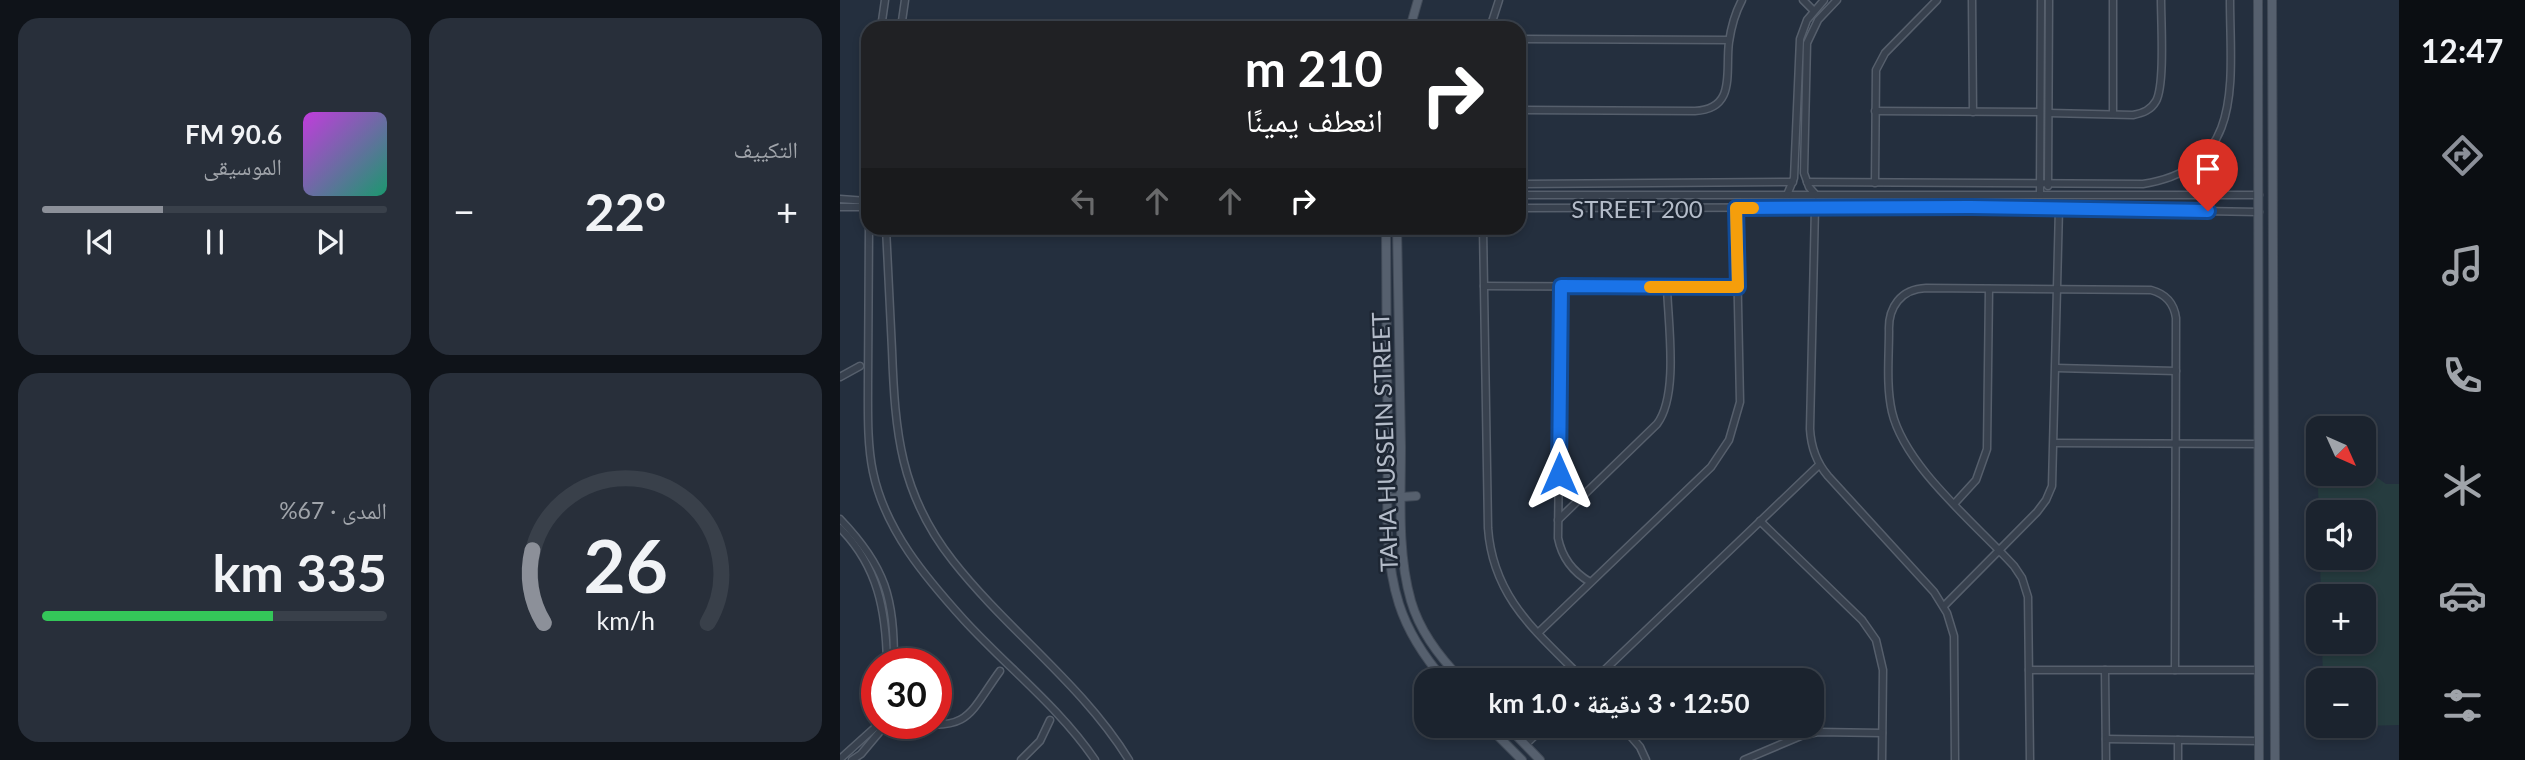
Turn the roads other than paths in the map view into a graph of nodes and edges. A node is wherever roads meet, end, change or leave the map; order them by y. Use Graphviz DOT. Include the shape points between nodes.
graph roads {
  1 [pos="885,0"];
  2 [pos="905,0"];
  3 [pos="1419,0"];
  4 [pos="1499,0"];
  5 [pos="1742,0"];
  6 [pos="1803,0"];
  7 [pos="1824,0"];
  8 [pos="1837,0"];
  9 [pos="1937,0"];
  10 [pos="1972,0"];
  11 [pos="2041,0"];
  12 [pos="2049,0"];
  13 [pos="2113,0"];
  14 [pos="2161,0"];
  15 [pos="2231,0"];
  16 [pos="2258,0"];
  17 [pos="2272,0"];
  18 [pos="1814,11"];
  19 [pos="882,21"];
  20 [pos="902,21"];
  21 [pos="1413,21"];
  22 [pos="1492,21"];
  23 [pos="1526,39"];
  24 [pos="1729,40"];
  25 [pos="1526,110"];
  26 [pos="1875,111"];
  27 [pos="1973,112"];
  28 [pos="2040,113"];
  29 [pos="2049,113"];
  30 [pos="2113,114"];
  31 [pos="1793,182"];
  32 [pos="1807,183"];
  33 [pos="1875,183"];
  34 [pos="1526,184"];
  35 [pos="2040,184"];
  36 [pos="2048,184"];
  37 [pos="1526,195"];
  38 [pos="1787,195"];
  39 [pos="1816,195"];
  40 [pos="2040,195"];
  41 [pos="2049,195"];
  42 [pos="2259,195"];
  43 [pos="840,199"];
  44 [pos="861,203"];
  45 [pos="861,205"];
  46 [pos="840,207"];
  47 [pos="1815,207"];
  48 [pos="1526,208"];
  49 [pos="1736,208"];
  50 [pos="2059,208"];
  51 [pos="2259,212"];
  52 [pos="869,235"];
  53 [pos="886,235"];
  54 [pos="1386,235"];
  55 [pos="1397,235"];
  56 [pos="1483,235"];
  57 [pos="1484,286"];
  58 [pos="1561,286"];
  59 [pos="1667,287"];
  60 [pos="1738,287"];
  61 [pos="1989,289"];
  62 [pos="2057,289"];
  63 [pos="860,366"];
  64 [pos="2056,368"];
  65 [pos="2176,370"];
  66 [pos="840,377"];
  67 [pos="2055,443"];
  68 [pos="2176,443"];
  69 [pos="2258,444"];
  70 [pos="1819,464"];
  71 [pos="1416,496"];
  72 [pos="1401,497"];
  73 [pos="1388,498"];
  74 [pos="1955,503"];
  75 [pos="840,519"];
  76 [pos="1558,520"];
  77 [pos="1760,521"];
  78 [pos="840,528"];
  79 [pos="2000,549"];
  80 [pos="1590,583"];
  81 [pos="1944,606"];
  82 [pos="1538,633"];
  83 [pos="886,648"];
  84 [pos="894,648"];
  85 [pos="1435,668"];
  86 [pos="1451,668"];
  87 [pos="1572,668"];
  88 [pos="1607,668"];
  89 [pos="2029,670"];
  90 [pos="2105,670"];
  91 [pos="2175,670"];
  92 [pos="2258,670"];
  93 [pos="1000,671"];
  94 [pos="1050,720"];
  95 [pos="952,722"];
  96 [pos="1882,733"];
  97 [pos="1500,738"];
  98 [pos="1518,738"];
  99 [pos="1532,738"];
  100 [pos="1632,738"];
  101 [pos="862,739"];
  102 [pos="874,739"];
  103 [pos="2106,739"];
  104 [pos="2178,740"];
  105 [pos="2258,741"];
  106 [pos="1525,745"];
  107 [pos="861,754"];
  108 [pos="840,759"];
  109 [pos="852,760"];
  110 [pos="867,760"];
  111 [pos="1021,760"];
  112 [pos="1095,760"];
  113 [pos="1129,760"];
  114 [pos="1522,760"];
  115 [pos="1540,760"];
  116 [pos="1646,760"];
  117 [pos="1744,760"];
  118 [pos="1882,760"];
  119 [pos="1955,760"];
  120 [pos="2030,760"];
  121 [pos="2106,760"];
  122 [pos="2178,760"];
  123 [pos="2259,760"];
  124 [pos="2275,760"];
  1 -- 19 [label="street"];
  2 -- 20 [label="street"];
  3 -- 21 [label="main road"];
  4 -- 22 [label="street"];
  5 -- 24 [label="street"];
  6 -- 18 [label="street"];
  7 -- 18 [label="street"];
  8 -- 32 [label="street" via="1818,20 1807,43"];
  9 -- 26 [label="street" via="1880,61"];
  10 -- 27 [label="street"];
  11 -- 28 [label="street"];
  12 -- 29 [label="street"];
  13 -- 30 [label="street"];
  14 -- 30 [label="street" via="2158,98 2141,114"];
  15 -- 36 [label="street" via="2230,99 2218,137 2206,153 2178,175 2160,181"];
  16 -- 42 [label="main road"];
  17 -- 124 [label="main road"];
  18 -- 31 [label="street" via="1800,39"];
  23 -- 24 [label="street"];
  24 -- 25 [label="street" via="1727,89 1718,103 1704,111"];
  26 -- 27 [label="street"];
  26 -- 33 [label="street"];
  27 -- 28 [label="street"];
  28 -- 35 [label="street"];
  29 -- 30 [label="street"];
  29 -- 36 [label="street"];
  31 -- 34 [label="street"];
  31 -- 38 [label="street"];
  32 -- 33 [label="street"];
  32 -- 39 [label="street"];
  33 -- 35 [label="street"];
  35 -- 36 [label="street"];
  35 -- 40 [label="street"];
  36 -- 41 [label="street"];
  37 -- 38 [label="street, STREET 200"];
  38 -- 39 [label="street, STREET 200"];
  39 -- 40 [label="street, STREET 200"];
  40 -- 41 [label="street, STREET 200"];
  41 -- 42 [label="street, STREET 200"];
  42 -- 51 [label="main road"];
  43 -- 44 [label="street"];
  45 -- 46 [label="street"];
  47 -- 49 [label="street, STREET 200"];
  47 -- 50 [label="street, STREET 200"];
  47 -- 70 [label="street" via="1810,429"];
  48 -- 49 [label="street, STREET 200"];
  49 -- 60 [label="street"];
  50 -- 51 [label="street, STREET 200"];
  50 -- 62 [label="street"];
  51 -- 69 [label="main road"];
  52 -- 112 [label="street" via="868,415 873,471 884,506 927,577 1063,719"];
  53 -- 113 [label="street" via="897,433 921,510 954,562 1097,714"];
  54 -- 73 [label="main road, TAHA HUSSEIN STREET"];
  55 -- 72 [label="main road, TAHA HUSSEIN STREET"];
  56 -- 57 [label="street"];
  57 -- 58 [label="street"];
  57 -- 82 [label="street" via="1490,547 1507,596"];
  58 -- 59 [label="street"];
  58 -- 76 [label="street"];
  59 -- 60 [label="street"];
  59 -- 76 [label="street" via="1670,392 1664,414"];
  60 -- 80 [label="street" via="1740,402 1729,440 1711,467"];
  61 -- 62 [label="street"];
  61 -- 74 [label="street" via="1987,449 1976,480"];
  61 -- 74 [label="street" via="1916,289 1899,299 1889,318 1889,393 1895,422 1913,457"];
  62 -- 64 [label="street"];
  62 -- 65 [label="street" via="2151,290 2163,295 2176,314"];
  63 -- 66 [label="street"];
  64 -- 65 [label="street"];
  64 -- 67 [label="street"];
  65 -- 68 [label="street"];
  67 -- 68 [label="street"];
  67 -- 79 [label="street" via="2053,481 2046,500"];
  68 -- 69 [label="street"];
  68 -- 91 [label="street"];
  69 -- 92 [label="main road"];
  70 -- 77 [label="street"];
  70 -- 81 [label="street"];
  71 -- 72 [label="main road"];
  72 -- 73 [label="main road"];
  72 -- 86 [label="main road, TAHA HUSSEIN STREET" via="1405,575 1414,610 1424,633"];
  73 -- 85 [label="main road, TAHA HUSSEIN STREET" via="1391,564 1399,603"];
  74 -- 79 [label="street"];
  75 -- 84 [label="street" via="866,548 886,587"];
  76 -- 80 [label="street" via="1564,556"];
  77 -- 88 [label="street"];
  77 -- 96 [label="street" via="1872,633 1883,663"];
  78 -- 83 [label="street" via="861,552 876,582"];
  79 -- 81 [label="street"];
  79 -- 89 [label="street" via="2019,572 2028,597"];
  80 -- 82 [label="street"];
  81 -- 119 [label="street" via="1955,644"];
  82 -- 87 [label="street"];
  89 -- 90 [label="street"];
  89 -- 120 [label="street"];
  90 -- 91 [label="street"];
  90 -- 103 [label="street"];
  91 -- 92 [label="street"];
  92 -- 105 [label="main road"];
  93 -- 95 [label="street" via="964,718"];
  94 -- 111 [label="street" via="1040,741"];
  96 -- 117 [label="street" via="1818,732"];
  96 -- 118 [label="street"];
  97 -- 114 [label="main road"];
  98 -- 106 [label="main road"];
  99 -- 106 [label="street"];
  100 -- 116 [label="street"];
  101 -- 108 [label="street"];
  102 -- 107 [label="street"];
  103 -- 104 [label="street"];
  103 -- 121 [label="street"];
  104 -- 105 [label="street"];
  104 -- 122 [label="street"];
  105 -- 123 [label="main road"];
  106 -- 115 [label="main road"];
  107 -- 109 [label="street"];
  107 -- 110 [label="street"];
}
